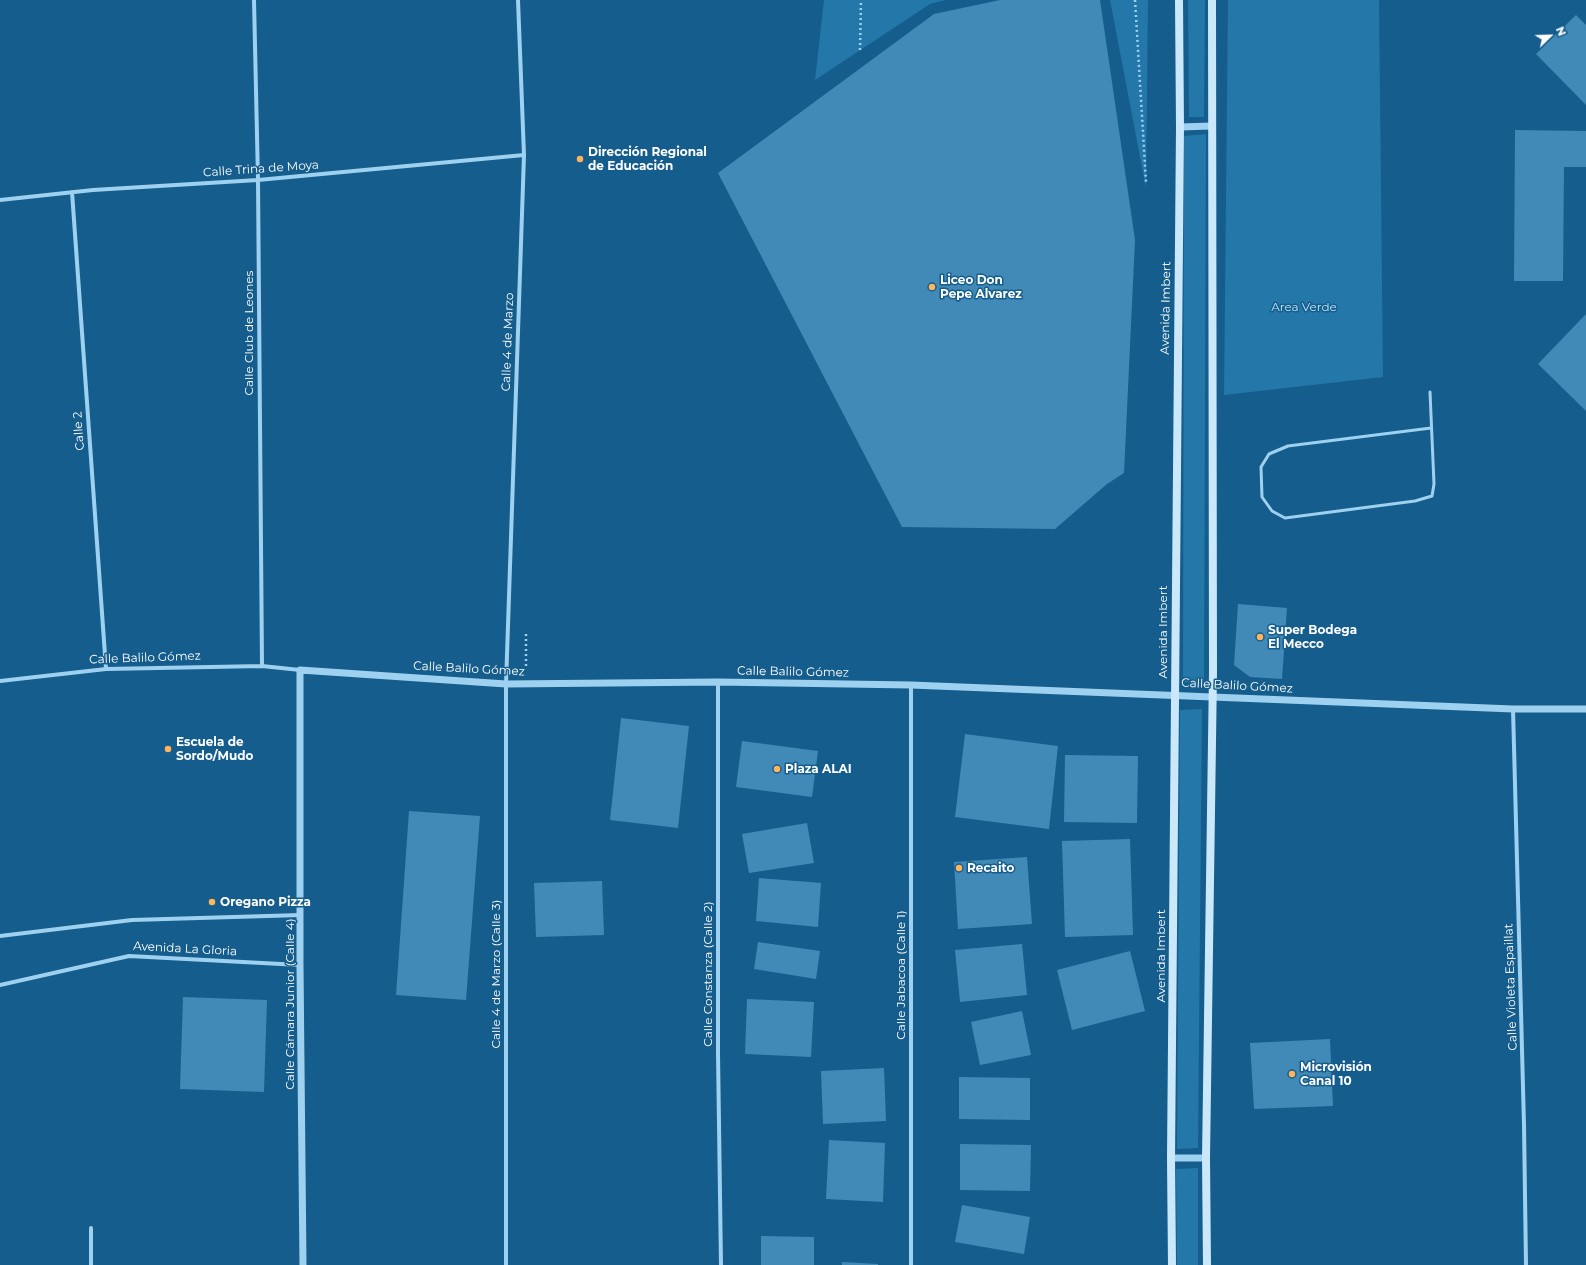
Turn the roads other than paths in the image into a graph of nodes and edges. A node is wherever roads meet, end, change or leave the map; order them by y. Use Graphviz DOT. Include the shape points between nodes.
graph roads {
  1 [pos="254,0"];
  2 [pos="518,0"];
  3 [pos="1179,0"];
  4 [pos="1212,0"];
  5 [pos="1212,126"];
  6 [pos="1180,127"];
  7 [pos="524,155"];
  8 [pos="258,180"];
  9 [pos="72,192"];
  10 [pos="0,200"];
  11 [pos="1430,392"];
  12 [pos="1431,428"];
  13 [pos="262,666"];
  14 [pos="106,669"];
  15 [pos="300,670"];
  16 [pos="0,681"];
  17 [pos="718,682"];
  18 [pos="506,684"];
  19 [pos="911,685"];
  20 [pos="1175,694"];
  21 [pos="1213,697"];
  22 [pos="1513,709"];
  23 [pos="1586,709"];
  24 [pos="301,915"];
  25 [pos="0,936"];
  26 [pos="300,965"];
  27 [pos="0,985"];
  28 [pos="1171,1158"];
  29 [pos="1206,1158"];
  30 [pos="91,1228"];
  31 [pos="91,1265"];
  32 [pos="303,1265"];
  33 [pos="506,1265"];
  34 [pos="721,1265"];
  35 [pos="911,1265"];
  36 [pos="1172,1265"];
  37 [pos="1207,1265"];
  38 [pos="1526,1265"];
  1 -- 8 [label="street, Calle Club de Leones"];
  2 -- 7 [label="street, Calle 4 de Marzo"];
  3 -- 6 [label="main road, Avenida Imbert"];
  4 -- 5 [label="main road"];
  5 -- 6 [label="street"];
  5 -- 21 [label="main road"];
  6 -- 20 [label="main road, Avenida Imbert"];
  7 -- 8 [label="street, Calle Trina de Moya"];
  7 -- 18 [label="street, Calle 4 de Marzo"];
  8 -- 9 [label="street, Calle Trina de Moya"];
  8 -- 13 [label="street, Calle Club de Leones"];
  9 -- 10 [label="street, Calle Trina de Moya"];
  9 -- 14 [label="street, Calle 2"];
  11 -- 12 [label="lane"];
  12 -- 12 [label="lane" via="1434,484 1432,496 1415,501 1286,518 1272,511 1262,497 1261,467 1269,454 1288,446"];
  13 -- 14 [label="street, Calle Balilo Gómez"];
  13 -- 15 [label="street, Calle Balilo Gómez"];
  14 -- 16 [label="street, Calle Balilo Gómez"];
  15 -- 18 [label="street, Calle Balilo Gómez"];
  15 -- 24 [label="street, Calle Cámara Junior (Calle 4)"];
  17 -- 18 [label="street, Calle Balilo Gómez"];
  17 -- 19 [label="street, Calle Balilo Gómez"];
  17 -- 34 [label="street, Calle Constanza (Calle 2)"];
  18 -- 33 [label="street, Calle 4 de Marzo (Calle 3)"];
  19 -- 20 [label="street, Calle Balilo Gómez"];
  19 -- 35 [label="street, Calle Jabacoa (Calle 1)"];
  20 -- 21 [label="street, Calle Balilo Gómez"];
  20 -- 28 [label="main road, Avenida Imbert"];
  21 -- 22 [label="street, Calle Balilo Gómez"];
  21 -- 29 [label="main road"];
  22 -- 23 [label="street, Calle Balilo Gómez"];
  22 -- 38 [label="street, Calle Violeta Espaillat"];
  24 -- 25 [label="street" via="132,920"];
  24 -- 26 [label="street, Calle Cámara Junior (Calle 4)"];
  26 -- 27 [label="street, Avenida La Gloria" via="129,956"];
  26 -- 32 [label="street, Calle Cámara Junior (Calle 4)"];
  28 -- 29 [label="street"];
  28 -- 36 [label="main road, Avenida Imbert"];
  29 -- 37 [label="main road"];
  30 -- 31 [label="street"];
}
